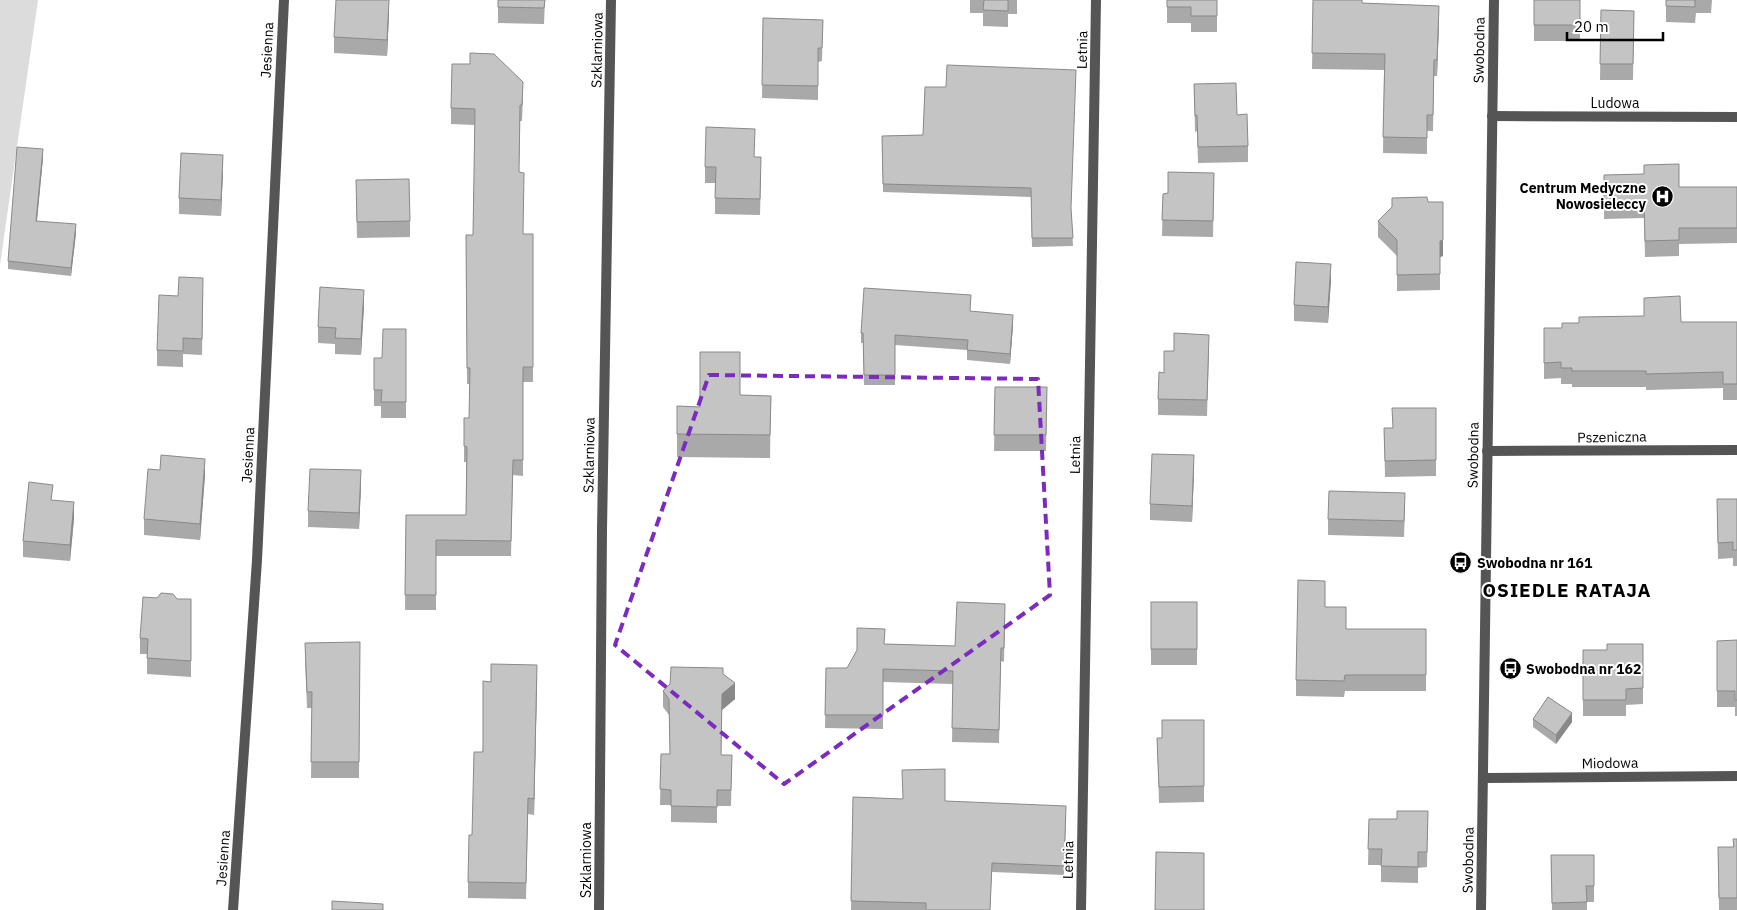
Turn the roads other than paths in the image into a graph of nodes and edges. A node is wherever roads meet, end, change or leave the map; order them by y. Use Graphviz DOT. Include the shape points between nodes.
graph roads {
  1 [pos="284,0"];
  2 [pos="611,0"];
  3 [pos="1096,0"];
  4 [pos="1494,0"];
  5 [pos="1492,116"];
  6 [pos="1737,117"];
  7 [pos="1737,450"];
  8 [pos="1487,451"];
  9 [pos="1737,776"];
  10 [pos="1483,778"];
  11 [pos="233,910"];
  12 [pos="599,910"];
  13 [pos="1081,910"];
  14 [pos="1481,910"];
  1 -- 11 [label="street, Jesienna" via="257,560"];
  2 -- 12 [label="street, Szklarniowa"];
  3 -- 13 [label="street, Letnia"];
  4 -- 5 [label="street, Swobodna"];
  5 -- 6 [label="street, Ludowa"];
  5 -- 8 [label="street, Swobodna"];
  7 -- 8 [label="street, Pszeniczna"];
  8 -- 10 [label="street, Swobodna"];
  9 -- 10 [label="street, Miodowa"];
  10 -- 14 [label="street, Swobodna"];
}
